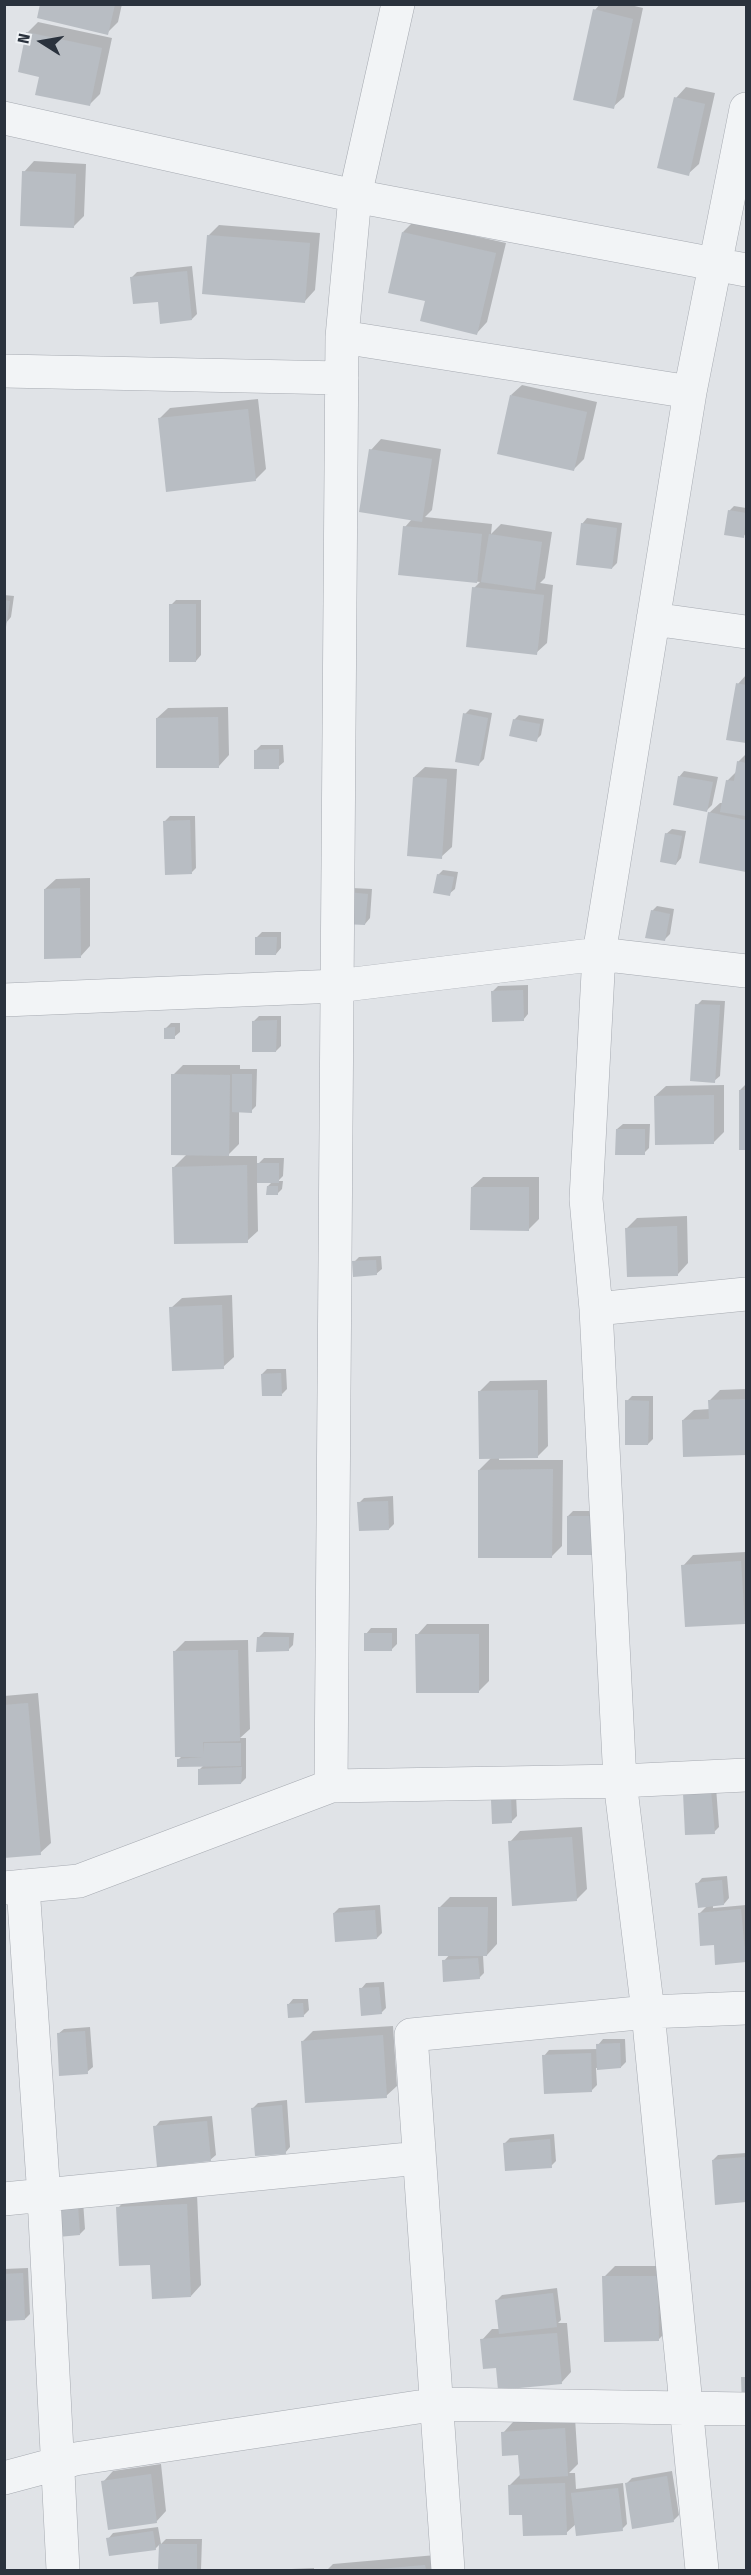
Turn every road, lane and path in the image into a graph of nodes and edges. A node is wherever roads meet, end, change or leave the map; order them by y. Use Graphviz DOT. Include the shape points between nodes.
graph roads {
  1 [pos="398,4"];
  2 [pos="747,109"];
  3 [pos="4,118"];
  4 [pos="355,196"];
  5 [pos="732,267"];
  6 [pos="342,337"];
  7 [pos="4,370"];
  8 [pos="342,378"];
  9 [pos="690,392"];
  10 [pos="653,619"];
  11 [pos="747,632"];
  12 [pos="598,954"];
  13 [pos="747,971"];
  14 [pos="338,986"];
  15 [pos="4,1000"];
  16 [pos="747,1294"];
  17 [pos="596,1309"];
  18 [pos="747,1775"];
  19 [pos="620,1781"];
  20 [pos="331,1786"];
  21 [pos="14,1887"];
  22 [pos="747,2008"];
  23 [pos="648,2012"];
  24 [pos="419,2158"];
  25 [pos="44,2197"];
  26 [pos="4,2199"];
  27 [pos="438,2404"];
  28 [pos="685,2409"];
  29 [pos="747,2409"];
  30 [pos="56,2466"];
  31 [pos="4,2478"];
  32 [pos="63,2571"];
  33 [pos="448,2571"];
  34 [pos="702,2571"];
  1 -- 4 [label="street"];
  2 -- 5 [label="street"];
  3 -- 4 [label="street"];
  4 -- 5 [label="street"];
  4 -- 6 [label="street"];
  5 -- 9 [label="street"];
  6 -- 8 [label="street"];
  6 -- 9 [label="street"];
  7 -- 8 [label="street"];
  8 -- 14 [label="street"];
  9 -- 10 [label="street"];
  10 -- 11 [label="street"];
  10 -- 12 [label="street"];
  12 -- 13 [label="street"];
  12 -- 14 [label="street"];
  12 -- 17 [label="street" via="586,1199"];
  14 -- 15 [label="street"];
  14 -- 20 [label="street"];
  16 -- 17 [label="street"];
  17 -- 19 [label="street"];
  18 -- 19 [label="street"];
  19 -- 20 [label="street"];
  19 -- 23 [label="street"];
  20 -- 21 [label="street" via="80,1881"];
  21 -- 25 [label="street"];
  22 -- 23 [label="street"];
  23 -- 24 [label="street" via="411,2035"];
  23 -- 28 [label="street"];
  24 -- 25 [label="street"];
  24 -- 27 [label="street"];
  25 -- 26 [label="street"];
  25 -- 30 [label="street"];
  27 -- 28 [label="street"];
  27 -- 30 [label="street" via="75,2459"];
  27 -- 33 [label="street"];
  28 -- 29 [label="street"];
  28 -- 34 [label="street"];
  30 -- 31 [label="street"];
  30 -- 32 [label="street"];
}
